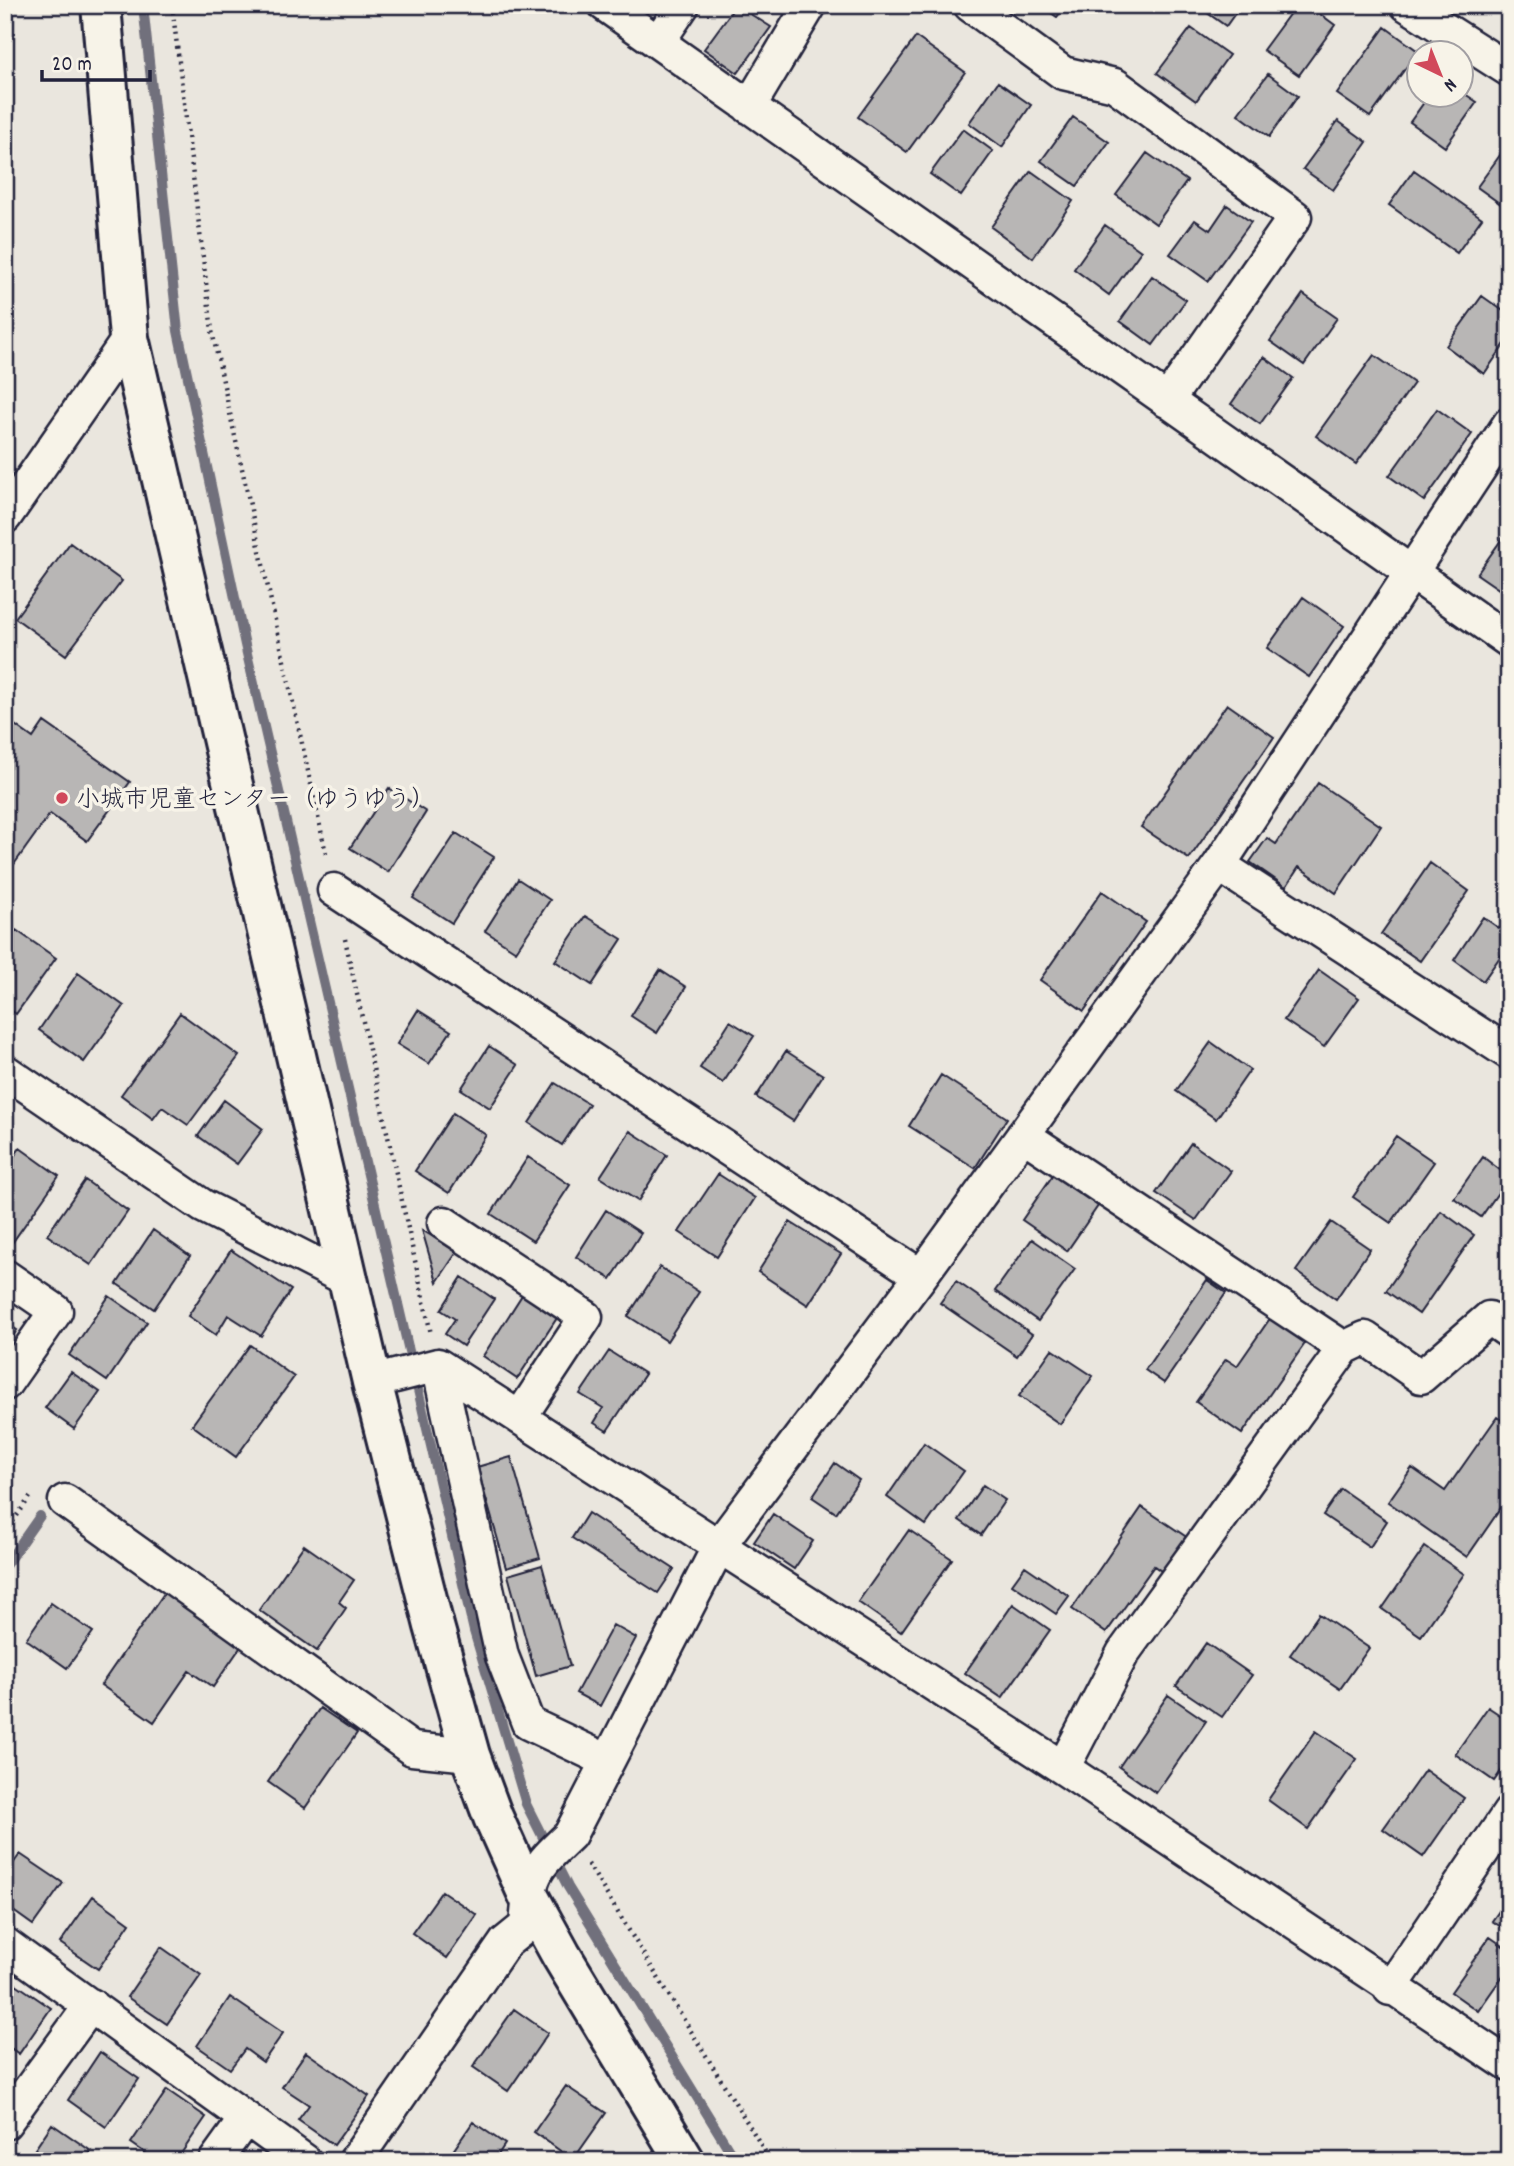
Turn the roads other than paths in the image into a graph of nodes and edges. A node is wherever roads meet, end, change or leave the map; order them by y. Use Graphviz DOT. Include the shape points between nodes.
graph roads {
  1 [pos="101,5"];
  2 [pos="605,5"];
  3 [pos="683,5"];
  4 [pos="810,5"];
  5 [pos="970,5"];
  6 [pos="1407,5"];
  7 [pos="658,42"];
  8 [pos="1509,70"];
  9 [pos="749,107"];
  10 [pos="129,338"];
  11 [pos="1167,401"];
  12 [pos="1509,424"];
  13 [pos="1499,462"];
  14 [pos="5,517"];
  15 [pos="1412,572"];
  16 [pos="1509,640"];
  17 [pos="1219,865"];
  18 [pos="334,890"];
  19 [pos="1509,1053"];
  20 [pos="8,1080"];
  21 [pos="1023,1135"];
  22 [pos="444,1223"];
  23 [pos="5,1276"];
  24 [pos="921,1276"];
  25 [pos="348,1280"];
  26 [pos="1502,1317"];
  27 [pos="1344,1348"];
  28 [pos="438,1365"];
  29 [pos="372,1382"];
  30 [pos="5,1384"];
  31 [pos="520,1417"];
  32 [pos="65,1501"];
  33 [pos="719,1544"];
  34 [pos="470,1755"];
  35 [pos="608,1761"];
  36 [pos="1063,1768"];
  37 [pos="1506,1821"];
  38 [pos="533,1880"];
  39 [pos="5,1944"];
  40 [pos="1390,1989"];
  41 [pos="91,2006"];
  42 [pos="1509,2065"];
  43 [pos="246,2118"];
  44 [pos="5,2123"];
  45 [pos="215,2161"];
  46 [pos="305,2161"];
  47 [pos="355,2161"];
  48 [pos="685,2161"];
  1 -- 10 [label="street"];
  2 -- 7 [label="street"];
  3 -- 7 [label="street"];
  4 -- 9 [label="street"];
  5 -- 11 [label="street" via="1063,73 1115,85 1295,217"];
  6 -- 8 [label="street"];
  7 -- 9 [label="street"];
  9 -- 11 [label="street"];
  10 -- 14 [label="street"];
  10 -- 25 [label="street"];
  11 -- 15 [label="street"];
  12 -- 13 [label="street"];
  13 -- 15 [label="street"];
  15 -- 16 [label="street"];
  15 -- 17 [label="street"];
  17 -- 19 [label="street"];
  17 -- 21 [label="street"];
  18 -- 24 [label="street"];
  20 -- 25 [label="street" via="203,1206"];
  21 -- 24 [label="street"];
  21 -- 27 [label="street"];
  22 -- 31 [label="street" via="586,1317"];
  23 -- 30 [label="street" via="56,1311"];
  24 -- 33 [label="street"];
  25 -- 29 [label="street"];
  26 -- 27 [label="street" via="1421,1377 1365,1338"];
  27 -- 36 [label="street" via="1123,1653"];
  28 -- 29 [label="street"];
  28 -- 31 [label="street"];
  28 -- 35 [label="street" via="502,1657 528,1723"];
  29 -- 34 [label="street"];
  31 -- 33 [label="street"];
  32 -- 34 [label="street" via="412,1749"];
  33 -- 35 [label="street"];
  33 -- 36 [label="street"];
  34 -- 38 [label="street" via="493,1817"];
  35 -- 38 [label="street" via="570,1835"];
  36 -- 40 [label="street"];
  37 -- 40 [label="street"];
  38 -- 47 [label="street" via="526,1926 505,1943"];
  38 -- 48 [label="street" via="561,1955"];
  39 -- 41 [label="street"];
  40 -- 42 [label="street"];
  41 -- 43 [label="street"];
  41 -- 44 [label="street"];
  43 -- 45 [label="street"];
  43 -- 46 [label="street"];
}
